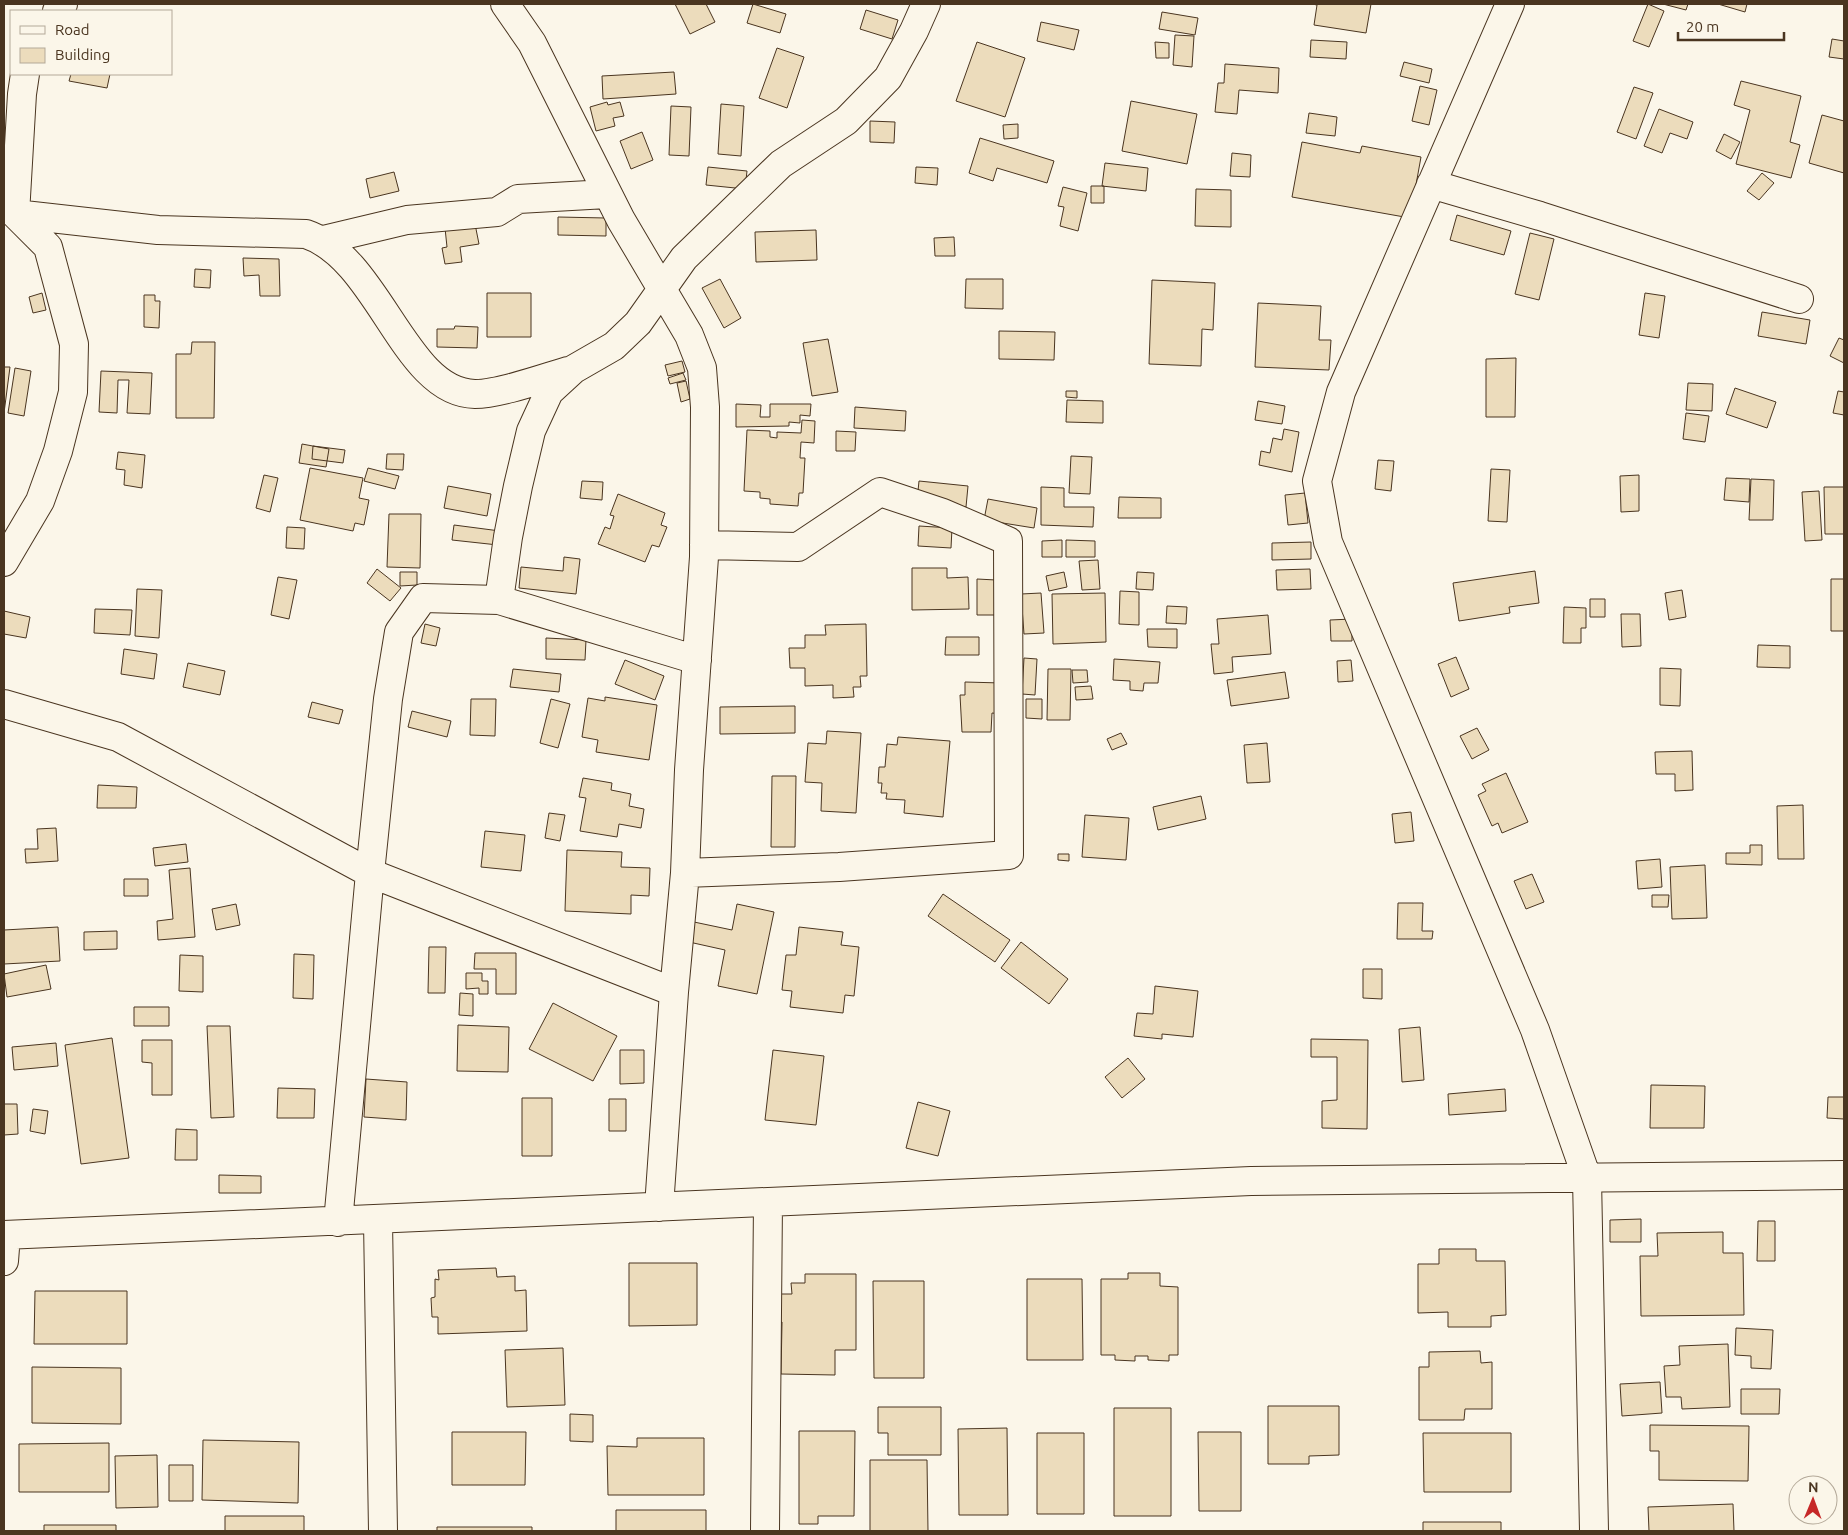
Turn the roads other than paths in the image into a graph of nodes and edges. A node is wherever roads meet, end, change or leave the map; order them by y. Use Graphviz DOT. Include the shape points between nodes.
graph roads {
  1 [pos="505,4"];
  2 [pos="926,4"];
  3 [pos="1510,4"];
  4 [pos="25,75"];
  5 [pos="10,171"];
  6 [pos="1431,184"];
  7 [pos="608,194"];
  8 [pos="15,214"];
  9 [pos="322,240"];
  10 [pos="660,289"];
  11 [pos="1799,299"];
  12 [pos="574,369"];
  13 [pos="704,545"];
  14 [pos="4,562"];
  15 [pos="499,600"];
  16 [pos="697,660"];
  17 [pos="4,704"];
  18 [pos="370,873"];
  19 [pos="685,873"];
  20 [pos="674,992"];
  21 [pos="1844,1175"];
  22 [pos="1587,1178"];
  23 [pos="768,1202"];
  24 [pos="659,1207"];
  25 [pos="378,1221"];
  26 [pos="338,1222"];
  27 [pos="5,1244"];
  28 [pos="383,1531"];
  29 [pos="765,1531"];
  30 [pos="1594,1531"];
  1 -- 7 [label="street" via="532,43"];
  2 -- 10 [label="street" via="888,78 846,121 781,164 684,258"];
  3 -- 6 [label="street"];
  4 -- 5 [label="street"];
  5 -- 8 [label="street"];
  6 -- 11 [label="street"];
  6 -- 22 [label="street" via="1341,392 1317,481 1328,542 1535,1030"];
  7 -- 9 [label="street" via="518,199 498,212 407,220"];
  7 -- 10 [label="street"];
  8 -- 9 [label="street" via="158,230 306,234"];
  8 -- 14 [label="street" via="48,247 74,344 73,392 58,451 40,500"];
  9 -- 12 [label="street" via="367,284 412,353 431,375 452,390 476,394"];
  10 -- 12 [label="street" via="638,323 614,346"];
  10 -- 13 [label="street" via="689,335 702,368"];
  12 -- 15 [label="street" via="549,392 531,431 508,537"];
  13 -- 16 [label="street"];
  13 -- 19 [label="street" via="798,547 880,492 943,513 1008,541 1008,856"];
  15 -- 16 [label="street"];
  15 -- 18 [label="street" via="423,598 399,632 388,699"];
  16 -- 19 [label="street"];
  17 -- 18 [label="street" via="118,737"];
  18 -- 20 [label="street"];
  18 -- 26 [label="street"];
  19 -- 20 [label="street"];
  20 -- 24 [label="street"];
  21 -- 22 [label="street"];
  22 -- 23 [label="street" via="1251,1181"];
  22 -- 30 [label="street"];
  23 -- 24 [label="street"];
  23 -- 29 [label="street"];
  24 -- 25 [label="street"];
  25 -- 26 [label="street"];
  25 -- 28 [label="street"];
  26 -- 27 [label="street"];
}
